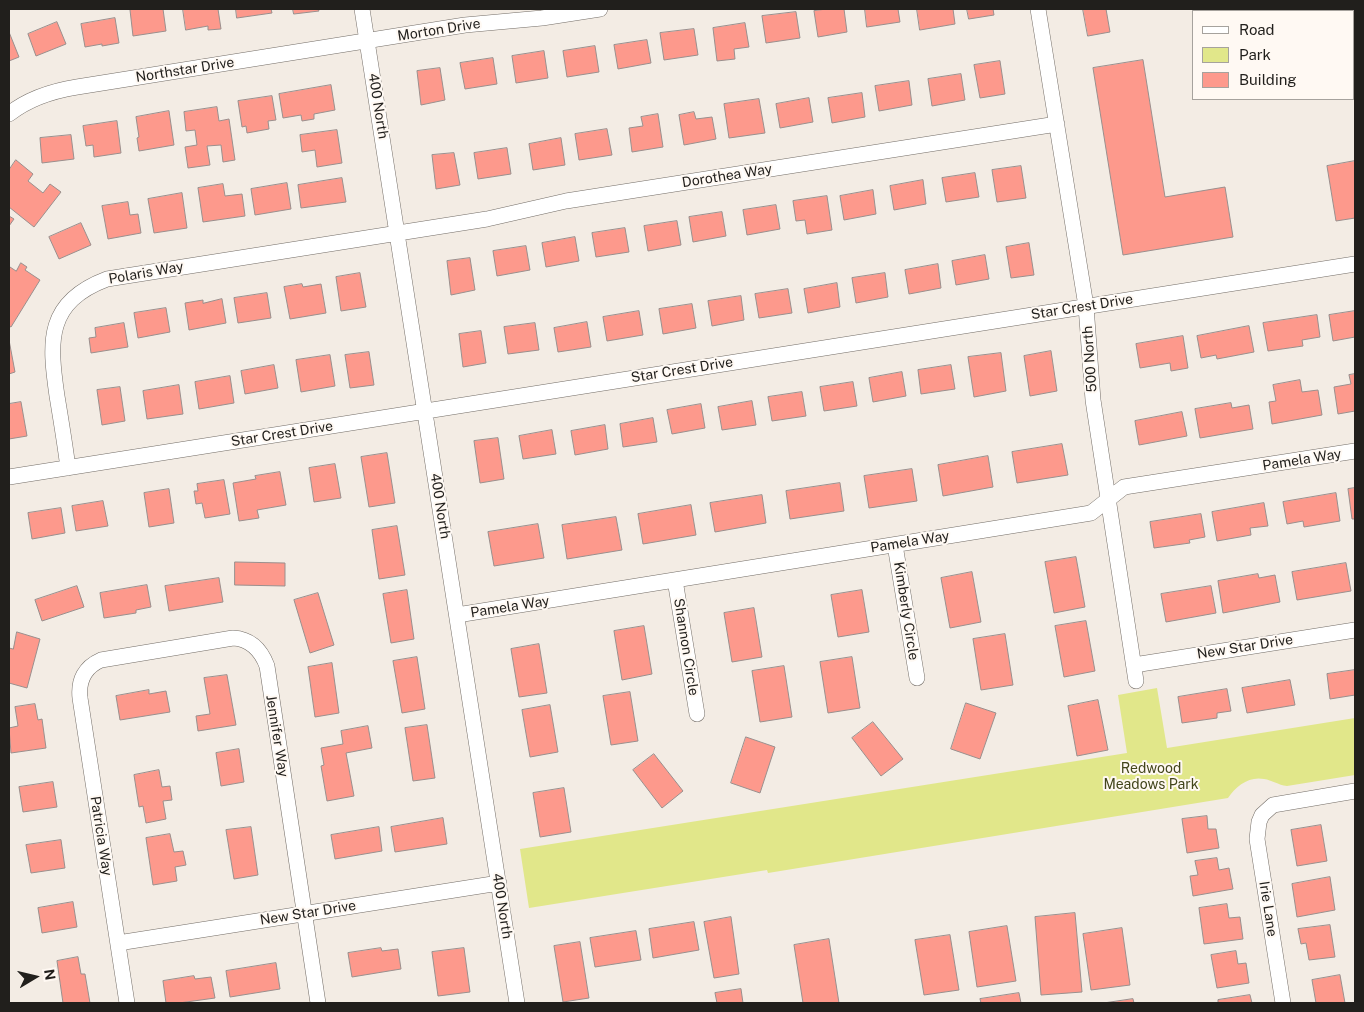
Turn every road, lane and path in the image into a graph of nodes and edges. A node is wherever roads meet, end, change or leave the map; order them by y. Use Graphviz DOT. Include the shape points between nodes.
graph roads {
  1 [pos="362,9"];
  2 [pos="600,9"];
  3 [pos="1038,9"];
  4 [pos="367,41"];
  5 [pos="9,114"];
  6 [pos="1057,124"];
  7 [pos="398,233"];
  8 [pos="1355,264"];
  9 [pos="1086,306"];
  10 [pos="425,411"];
  11 [pos="1355,451"];
  12 [pos="68,468"];
  13 [pos="9,477"];
  14 [pos="1108,498"];
  15 [pos="895,545"];
  16 [pos="675,580"];
  17 [pos="457,615"];
  18 [pos="1355,630"];
  19 [pos="1134,665"];
  20 [pos="86,670"];
  21 [pos="916,678"];
  22 [pos="1136,681"];
  23 [pos="697,714"];
  24 [pos="1355,791"];
  25 [pos="499,883"];
  26 [pos="305,914"];
  27 [pos="118,943"];
  28 [pos="128,1003"];
  29 [pos="318,1003"];
  30 [pos="517,1003"];
  31 [pos="1283,1003"];
  1 -- 4 [label="street, 400 North"];
  2 -- 4 [label="street, Morton Drive" via="465,25"];
  3 -- 6 [label="street, 500 North"];
  4 -- 5 [label="street, Northstar Drive" via="61,90 30,101"];
  4 -- 7 [label="street, 400 North"];
  6 -- 7 [label="street, Dorothea Way" via="566,201 487,219"];
  6 -- 9 [label="street, 500 North"];
  7 -- 10 [label="street, 400 North"];
  7 -- 12 [label="street, Polaris Way" via="120,276 83,290 63,311 53,337 52,351"];
  8 -- 9 [label="street, Star Crest Drive"];
  9 -- 10 [label="street, Star Crest Drive"];
  9 -- 14 [label="street, 500 North" via="1093,400"];
  10 -- 12 [label="street, Star Crest Drive"];
  10 -- 17 [label="street, 400 North"];
  11 -- 14 [label="street, Pamela Way" via="1124,487"];
  12 -- 13 [label="street, Star Crest Drive"];
  14 -- 15 [label="street, Pamela Way" via="1091,514"];
  14 -- 19 [label="street, 500 North"];
  15 -- 16 [label="street, Pamela Way"];
  15 -- 21 [label="street, Kimberly Circle"];
  16 -- 17 [label="street, Pamela Way"];
  16 -- 23 [label="street, Shannon Circle"];
  17 -- 25 [label="street, 400 North"];
  18 -- 19 [label="street, New Star Drive"];
  19 -- 22 [label="street, 500 North"];
  20 -- 26 [label="street, Jennifer Way" via="107,658 228,638 243,639 256,646 267,666"];
  20 -- 27 [label="street, Patricia Way" via="80,683 80,698"];
  24 -- 31 [label="street, Irie Lane" via="1273,805 1262,815 1256,831"];
  25 -- 26 [label="street, New Star Drive"];
  25 -- 30 [label="street, 400 North"];
  26 -- 27 [label="street, New Star Drive"];
  26 -- 29 [label="street, Jennifer Way"];
  27 -- 28 [label="street, Patricia Way"];
}
